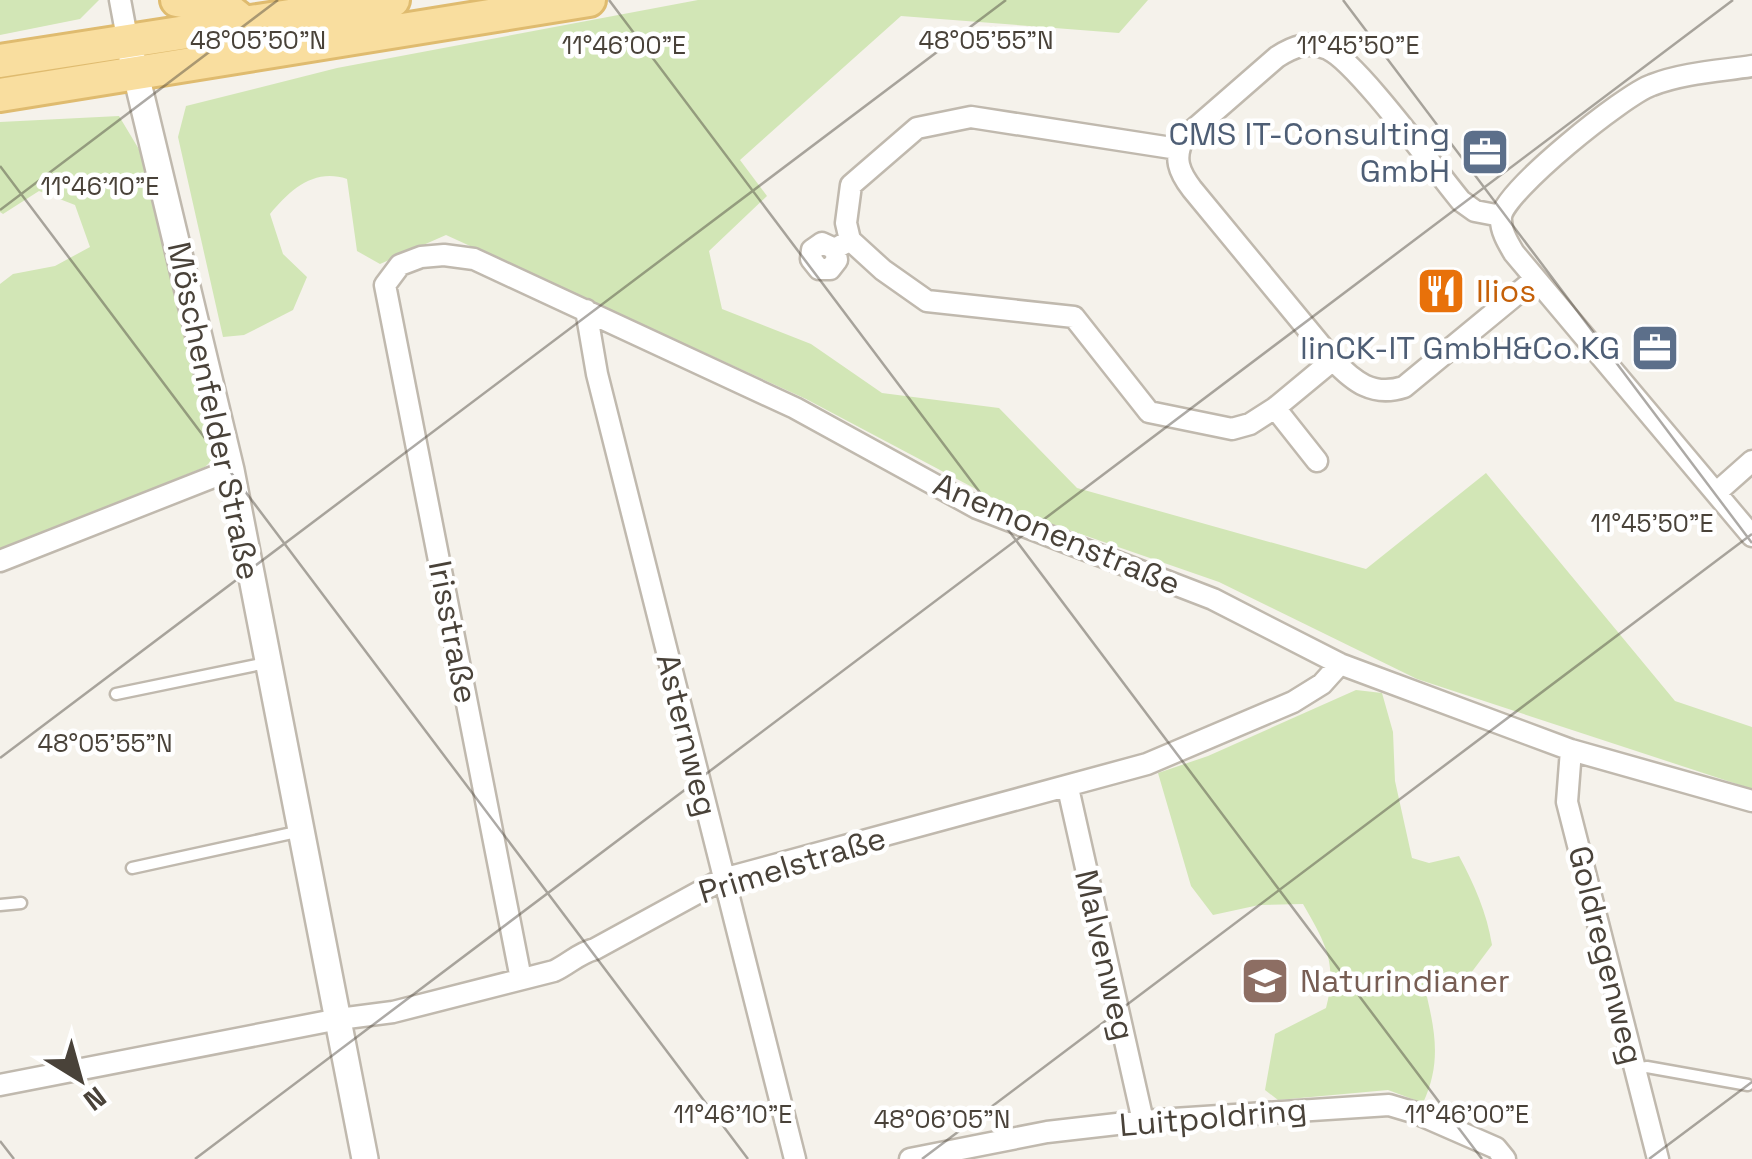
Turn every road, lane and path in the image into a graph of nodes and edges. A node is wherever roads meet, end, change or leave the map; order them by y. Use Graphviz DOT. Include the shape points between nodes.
graph roads {
  1 [pos="120,0"];
  2 [pos="177,0"];
  3 [pos="393,0"];
  4 [pos="590,0"];
  5 [pos="247,25"];
  6 [pos="128,43"];
  7 [pos="0,62"];
  8 [pos="1752,66"];
  9 [pos="136,75"];
  10 [pos="0,95"];
  11 [pos="1178,150"];
  12 [pos="1501,216"];
  13 [pos="1535,279"];
  14 [pos="385,285"];
  15 [pos="586,310"];
  16 [pos="1334,360"];
  17 [pos="1275,408"];
  18 [pos="1317,460"];
  19 [pos="1752,461"];
  20 [pos="231,470"];
  21 [pos="1717,492"];
  22 [pos="1752,536"];
  23 [pos="0,561"];
  24 [pos="268,663"];
  25 [pos="1340,664"];
  26 [pos="116,694"];
  27 [pos="1571,750"];
  28 [pos="1068,788"];
  29 [pos="1752,801"];
  30 [pos="302,830"];
  31 [pos="132,868"];
  32 [pos="723,879"];
  33 [pos="21,903"];
  34 [pos="0,905"];
  35 [pos="521,979"];
  36 [pos="339,1019"];
  37 [pos="1635,1069"];
  38 [pos="1748,1084"];
  39 [pos="0,1085"];
  40 [pos="1143,1121"];
  41 [pos="365,1159"];
  42 [pos="796,1159"];
  43 [pos="910,1159"];
  44 [pos="1505,1159"];
  45 [pos="1658,1159"];
  1 -- 6 [label="street"];
  2 -- 5 [label="main road" via="227,9"];
  3 -- 5 [label="main road"];
  4 -- 9 [label="main road"];
  5 -- 6 [label="main road"];
  6 -- 7 [label="main road"];
  6 -- 9 [label="street, Möschenfelder Straße"];
  8 -- 12 [label="street" via="1670,79 1636,92 1530,178"];
  9 -- 10 [label="main road"];
  9 -- 20 [label="street, Möschenfelder Straße"];
  11 -- 12 [label="street" via="1277,57 1310,44 1331,50 1355,73 1462,201"];
  11 -- 16 [label="street" via="1181,174"];
  11 -- 17 [label="street" via="971,117 917,128 852,185 843,244 928,301 1074,317 1150,412 1232,428"];
  12 -- 13 [label="street" via="1514,254"];
  13 -- 16 [label="street" via="1404,387 1366,387"];
  13 -- 21 [label="street"];
  14 -- 15 [label="street, Anemonenstraße" via="400,265 444,255 474,259"];
  14 -- 35 [label="street, Irisstraße"];
  15 -- 25 [label="street, Anemonenstraße" via="796,408 977,508 1212,599"];
  15 -- 32 [label="street, Asternweg"];
  16 -- 17 [label="street"];
  17 -- 18 [label="street"];
  19 -- 21 [label="street"];
  20 -- 23 [label="street"];
  20 -- 24 [label="street, Möschenfelder Straße"];
  21 -- 22 [label="street"];
  24 -- 26 [label="lane"];
  24 -- 30 [label="street, Möschenfelder Straße"];
  25 -- 27 [label="street, Anemonenstraße"];
  25 -- 28 [label="street, Primelstraße" via="1293,702 1147,764"];
  27 -- 29 [label="street, Anemonenstraße"];
  27 -- 37 [label="street, Goldregenweg" via="1567,802"];
  28 -- 32 [label="street, Primelstraße"];
  28 -- 40 [label="street, Malvenweg"];
  30 -- 31 [label="lane"];
  30 -- 36 [label="street, Möschenfelder Straße"];
  32 -- 35 [label="street, Primelstraße" via="570,963"];
  32 -- 42 [label="street, Asternweg"];
  33 -- 34 [label="lane"];
  35 -- 36 [label="street, Primelstraße"];
  36 -- 39 [label="street, Primelstraße"];
  36 -- 41 [label="street, Möschenfelder Straße"];
  37 -- 38 [label="lane"];
  37 -- 45 [label="street, Goldregenweg"];
  40 -- 43 [label="street, Luitpoldring"];
  40 -- 44 [label="street, Luitpoldring" via="1389,1105 1496,1148"];
}
